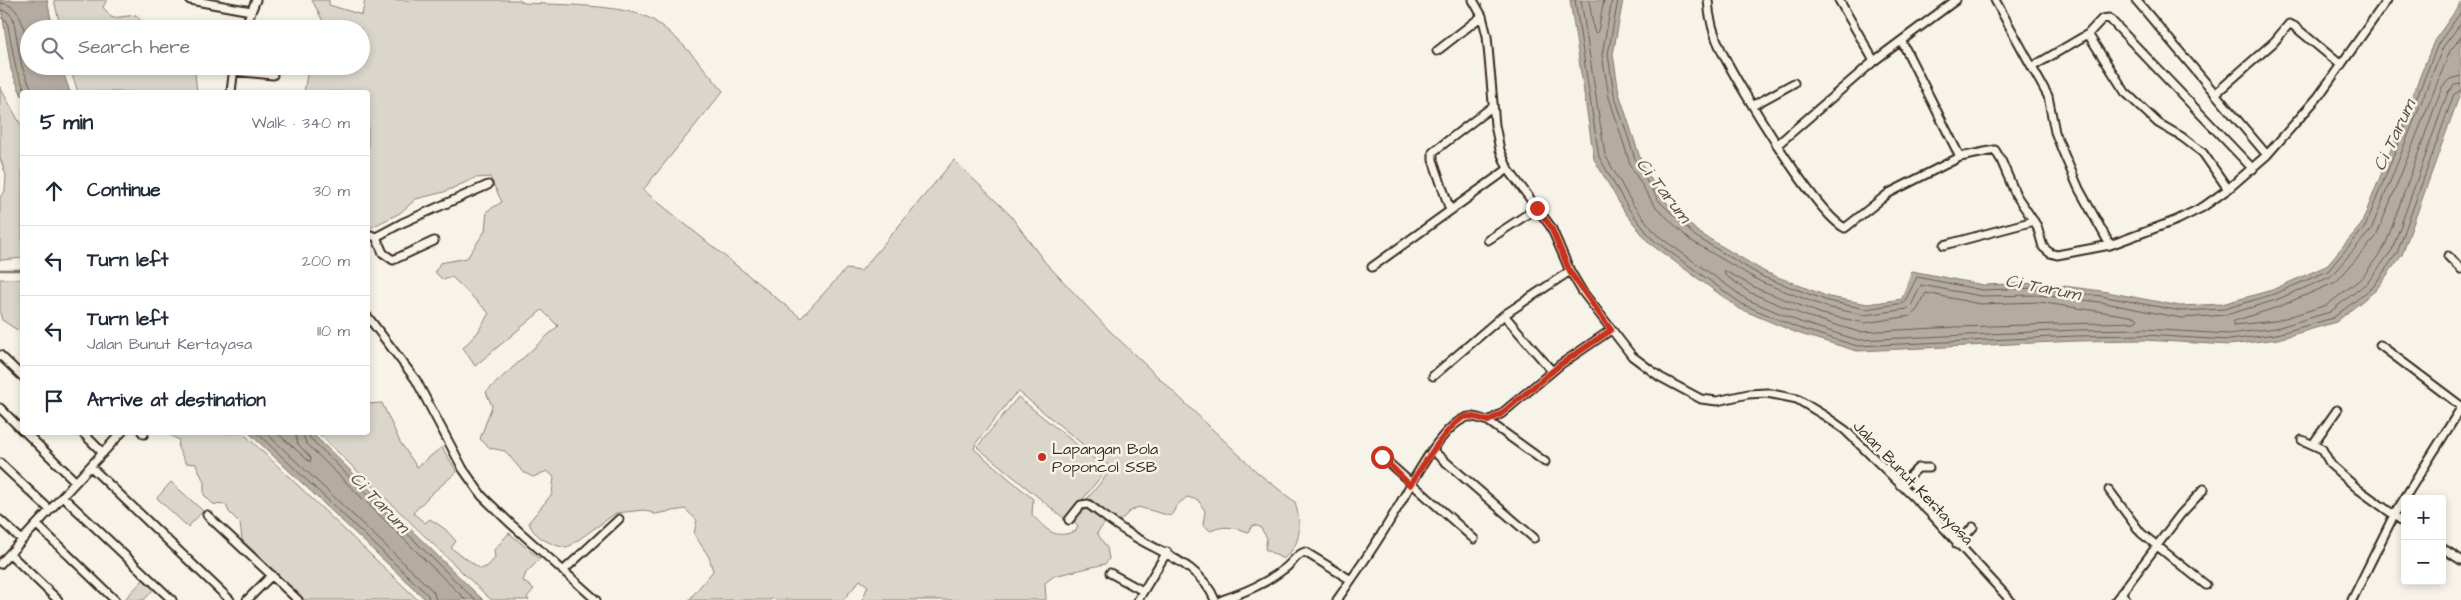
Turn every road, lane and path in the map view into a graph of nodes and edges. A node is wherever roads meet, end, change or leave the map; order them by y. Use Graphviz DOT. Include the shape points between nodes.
graph roads {
  1 [pos="190,0"];
  2 [pos="256,0"];
  3 [pos="1473,0"];
  4 [pos="1708,0"];
  5 [pos="1839,0"];
  6 [pos="1956,0"];
  7 [pos="1996,0"];
  8 [pos="2136,0"];
  9 [pos="2386,1"];
  10 [pos="252,11"];
  11 [pos="1482,16"];
  12 [pos="248,20"];
  13 [pos="2088,34"];
  14 [pos="1902,42"];
  15 [pos="1437,51"];
  16 [pos="1874,61"];
  17 [pos="2341,65"];
  18 [pos="2032,67"];
  19 [pos="232,75"];
  20 [pos="1794,83"];
  21 [pos="231,90"];
  22 [pos="2215,94"];
  23 [pos="1754,105"];
  24 [pos="1493,106"];
  25 [pos="1777,145"];
  26 [pos="2267,155"];
  27 [pos="1960,157"];
  28 [pos="1508,169"];
  29 [pos="2253,170"];
  30 [pos="488,185"];
  31 [pos="2228,189"];
  32 [pos="1537,208"];
  33 [pos="1450,210"];
  34 [pos="2034,221"];
  35 [pos="370,235"];
  36 [pos="376,237"];
  37 [pos="1488,240"];
  38 [pos="434,241"];
  39 [pos="1944,245"];
  40 [pos="2110,245"];
  41 [pos="2448,256"];
  42 [pos="1372,266"];
  43 [pos="2461,269"];
  44 [pos="1570,272"];
  45 [pos="1504,315"];
  46 [pos="370,320"];
  47 [pos="1611,330"];
  48 [pos="2380,345"];
  49 [pos="0,355"];
  50 [pos="1552,371"];
  51 [pos="20,374"];
  52 [pos="1433,376"];
  53 [pos="2461,407"];
  54 [pos="0,408"];
  55 [pos="2337,410"];
  56 [pos="1488,421"];
  57 [pos="20,427"];
  58 [pos="28,435"];
  59 [pos="85,435"];
  60 [pos="119,435"];
  61 [pos="2302,440"];
  62 [pos="2313,444"];
  63 [pos="1433,451"];
  64 [pos="103,453"];
  65 [pos="1382,457"];
  66 [pos="1545,462"];
  67 [pos="0,463"];
  68 [pos="90,467"];
  69 [pos="1929,468"];
  70 [pos="76,482"];
  71 [pos="1410,485"];
  72 [pos="1900,485"];
  73 [pos="2204,489"];
  74 [pos="2109,490"];
  75 [pos="63,497"];
  76 [pos="50,510"];
  77 [pos="207,515"];
  78 [pos="2394,515"];
  79 [pos="619,518"];
  80 [pos="0,520"];
  81 [pos="1069,520"];
  82 [pos="2401,520"];
  83 [pos="37,525"];
  84 [pos="1973,527"];
  85 [pos="1534,538"];
  86 [pos="1474,539"];
  87 [pos="22,540"];
  88 [pos="1957,545"];
  89 [pos="2157,545"];
  90 [pos="2446,551"];
  91 [pos="1167,552"];
  92 [pos="10,554"];
  93 [pos="2461,560"];
  94 [pos="0,564"];
  95 [pos="563,571"];
  96 [pos="1110,573"];
  97 [pos="272,575"];
  98 [pos="1351,580"];
  99 [pos="2206,585"];
  100 [pos="1143,591"];
  101 [pos="2121,594"];
  102 [pos="58,600"];
  103 [pos="115,600"];
  104 [pos="172,600"];
  105 [pos="230,600"];
  106 [pos="247,600"];
  107 [pos="298,600"];
  108 [pos="596,600"];
  109 [pos="1138,600"];
  110 [pos="1215,600"];
  111 [pos="1222,600"];
  112 [pos="1337,600"];
  113 [pos="2010,600"];
  114 [pos="2116,600"];
  115 [pos="2127,600"];
  116 [pos="2352,600"];
  1 -- 10 [label="street"];
  2 -- 10 [label="street"];
  3 -- 11 [label="street, Jalan Bunut Kertayasa"];
  4 -- 23 [label="street" via="1722,52"];
  5 -- 16 [label="street"];
  6 -- 14 [label="street"];
  7 -- 18 [label="street"];
  8 -- 22 [label="street"];
  9 -- 17 [label="street"];
  10 -- 12 [label="street"];
  11 -- 15 [label="street"];
  11 -- 24 [label="street, Jalan Bunut Kertayasa" via="1492,68"];
  13 -- 18 [label="street"];
  13 -- 29 [label="street" via="2102,19 2109,18"];
  13 -- 31 [label="street" via="2125,92 2152,118 2203,153"];
  14 -- 16 [label="street"];
  14 -- 27 [label="street"];
  16 -- 25 [label="street"];
  17 -- 22 [label="street" via="2289,24 2274,42"];
  17 -- 26 [label="street" via="2318,97"];
  18 -- 40 [label="street" via="2048,96 2055,132 2079,189"];
  19 -- 21 [label="street"];
  20 -- 23 [label="street"];
  22 -- 26 [label="street"];
  23 -- 25 [label="street"];
  24 -- 28 [label="street, Jalan Bunut Kertayasa" via="1500,150"];
  24 -- 33 [label="street" via="1433,152"];
  25 -- 27 [label="street" via="1822,206 1845,228 1888,193"];
  26 -- 29 [label="street"];
  27 -- 34 [label="street" via="1995,150 2016,195"];
  28 -- 32 [label="street, Jalan Bunut Kertayasa"];
  28 -- 33 [label="street"];
  29 -- 31 [label="street"];
  30 -- 36 [label="street"];
  31 -- 40 [label="street" via="2177,220"];
  32 -- 37 [label="street"];
  32 -- 44 [label="street, Jalan Bunut Kertayasa" via="1551,227"];
  33 -- 42 [label="street"];
  34 -- 39 [label="street"];
  34 -- 40 [label="street" via="2043,247 2050,254"];
  35 -- 36 [label="street"];
  36 -- 38 [label="street" via="383,253 393,260"];
  41 -- 43 [label="street"];
  44 -- 45 [label="street"];
  44 -- 47 [label="street, Jalan Bunut Kertayasa"];
  45 -- 50 [label="street"];
  45 -- 52 [label="street"];
  46 -- 95 [label="street" via="416,380 470,481"];
  47 -- 50 [label="street"];
  47 -- 72 [label="street, Jalan Bunut Kertayasa" via="1640,364 1701,399 1717,401 1767,393 1797,399 1845,430"];
  48 -- 53 [label="street"];
  49 -- 51 [label="street"];
  50 -- 56 [label="street"];
  53 -- 78 [label="street"];
  54 -- 57 [label="street"];
  55 -- 62 [label="street"];
  56 -- 63 [label="street" via="1472,416 1464,418"];
  56 -- 66 [label="street"];
  58 -- 70 [label="street"];
  59 -- 64 [label="street"];
  60 -- 64 [label="street"];
  61 -- 62 [label="street"];
  62 -- 78 [label="street" via="2322,449 2331,465 2358,490"];
  63 -- 71 [label="street"];
  63 -- 85 [label="street"];
  64 -- 68 [label="street"];
  65 -- 71 [label="street"];
  67 -- 76 [label="street"];
  68 -- 70 [label="street"];
  68 -- 105 [label="street"];
  69 -- 72 [label="street" via="1914,470"];
  70 -- 75 [label="street"];
  71 -- 86 [label="street"];
  71 -- 98 [label="street"];
  72 -- 88 [label="street, Jalan Bunut Kertayasa" via="1931,514"];
  73 -- 89 [label="street"];
  74 -- 89 [label="street" via="2132,524"];
  75 -- 76 [label="street"];
  75 -- 104 [label="street"];
  76 -- 83 [label="street"];
  77 -- 97 [label="street"];
  78 -- 82 [label="street"];
  78 -- 116 [label="street"];
  79 -- 95 [label="street"];
  80 -- 87 [label="street"];
  81 -- 91 [label="street" via="1081,505 1088,504 1131,535"];
  83 -- 87 [label="street"];
  83 -- 103 [label="street"];
  84 -- 88 [label="street"];
  87 -- 92 [label="street"];
  88 -- 113 [label="street, Jalan Bunut Kertayasa"];
  89 -- 99 [label="street"];
  89 -- 101 [label="street"];
  90 -- 93 [label="street"];
  91 -- 100 [label="street"];
  91 -- 110 [label="street" via="1199,577"];
  92 -- 94 [label="street"];
  92 -- 102 [label="street"];
  95 -- 108 [label="street"];
  96 -- 100 [label="street"];
  97 -- 106 [label="street"];
  97 -- 107 [label="street"];
  98 -- 111 [label="street" via="1305,552 1265,583"];
  98 -- 112 [label="street"];
  100 -- 109 [label="street"];
  101 -- 114 [label="street"];
  101 -- 115 [label="street"];
}
